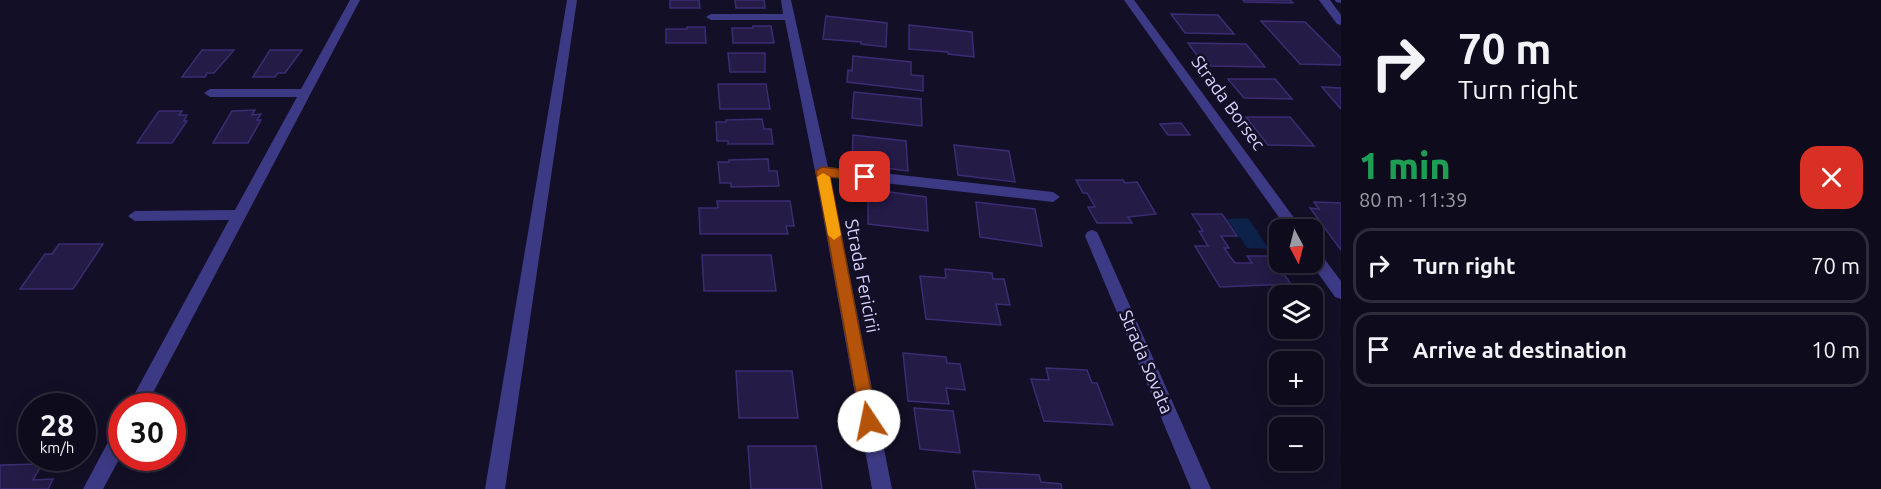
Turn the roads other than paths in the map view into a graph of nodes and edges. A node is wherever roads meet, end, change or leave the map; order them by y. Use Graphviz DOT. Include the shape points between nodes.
graph roads {
  1 [pos="355,0"];
  2 [pos="572,0"];
  3 [pos="786,0"];
  4 [pos="1129,0"];
  5 [pos="1324,0"];
  6 [pos="711,17"];
  7 [pos="789,17"];
  8 [pos="1341,22"];
  9 [pos="210,93"];
  10 [pos="305,93"];
  11 [pos="822,171"];
  12 [pos="1053,197"];
  13 [pos="135,216"];
  14 [pos="239,216"];
  15 [pos="1288,219"];
  16 [pos="1092,236"];
  17 [pos="1323,268"];
  18 [pos="1341,293"];
  19 [pos="144,393"];
  20 [pos="108,461"];
  21 [pos="93,489"];
  22 [pos="495,489"];
  23 [pos="882,489"];
  24 [pos="1201,489"];
  1 -- 10 [label="street"];
  2 -- 22 [label="street"];
  3 -- 7 [label="street, Strada Fericirii"];
  4 -- 15 [label="street, Strada Borsec"];
  5 -- 8 [label="street"];
  6 -- 7 [label="street"];
  7 -- 11 [label="street, Strada Fericirii"];
  9 -- 10 [label="street"];
  10 -- 14 [label="street"];
  11 -- 12 [label="street"];
  11 -- 23 [label="street, Strada Fericirii"];
  13 -- 14 [label="street"];
  14 -- 19 [label="street"];
  16 -- 24 [label="street, Strada Sovata"];
  17 -- 18 [label="street"];
  20 -- 21 [label="street"];
}
